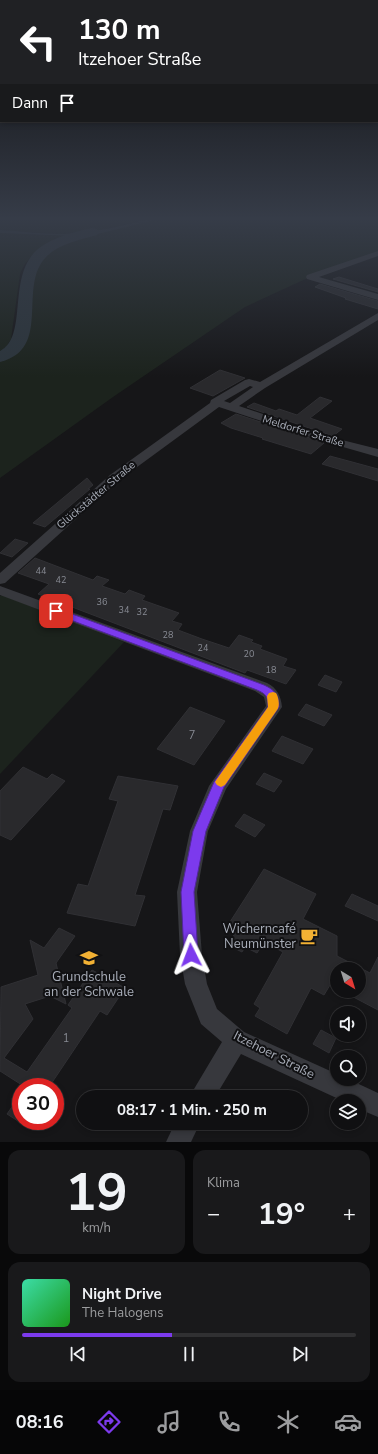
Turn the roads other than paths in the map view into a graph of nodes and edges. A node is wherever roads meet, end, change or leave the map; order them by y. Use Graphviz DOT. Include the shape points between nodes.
graph roads {
  1 [pos="329,270"];
  2 [pos="378,297"];
  3 [pos="378,316"];
  4 [pos="261,386"];
  5 [pos="217,403"];
  6 [pos="230,408"];
  7 [pos="378,453"];
  8 [pos="0,580"];
  9 [pos="0,590"];
  10 [pos="236,1040"];
  11 [pos="206,1090"];
  12 [pos="378,1105"];
  13 [pos="184,1130"];
  14 [pos="178,1142"];
  1 -- 2 [label="street" via="310,277"];
  3 -- 4 [label="street"];
  4 -- 5 [label="street, Glückstädter Straße" via="249,382 215,402"];
  4 -- 6 [label="street"];
  5 -- 6 [label="street"];
  5 -- 8 [label="street, Glückstädter Straße" via="114,478"];
  6 -- 7 [label="street, Meldorfer Straße"];
  9 -- 10 [label="street, Itzehoer Straße" via="261,687 269,691 273,697 274,707 218,786 200,831 187,892 191,955 196,984 209,1016"];
  10 -- 11 [label="street"];
  10 -- 12 [label="street, Itzehoer Straße"];
  13 -- 14 [label="street"];
}
